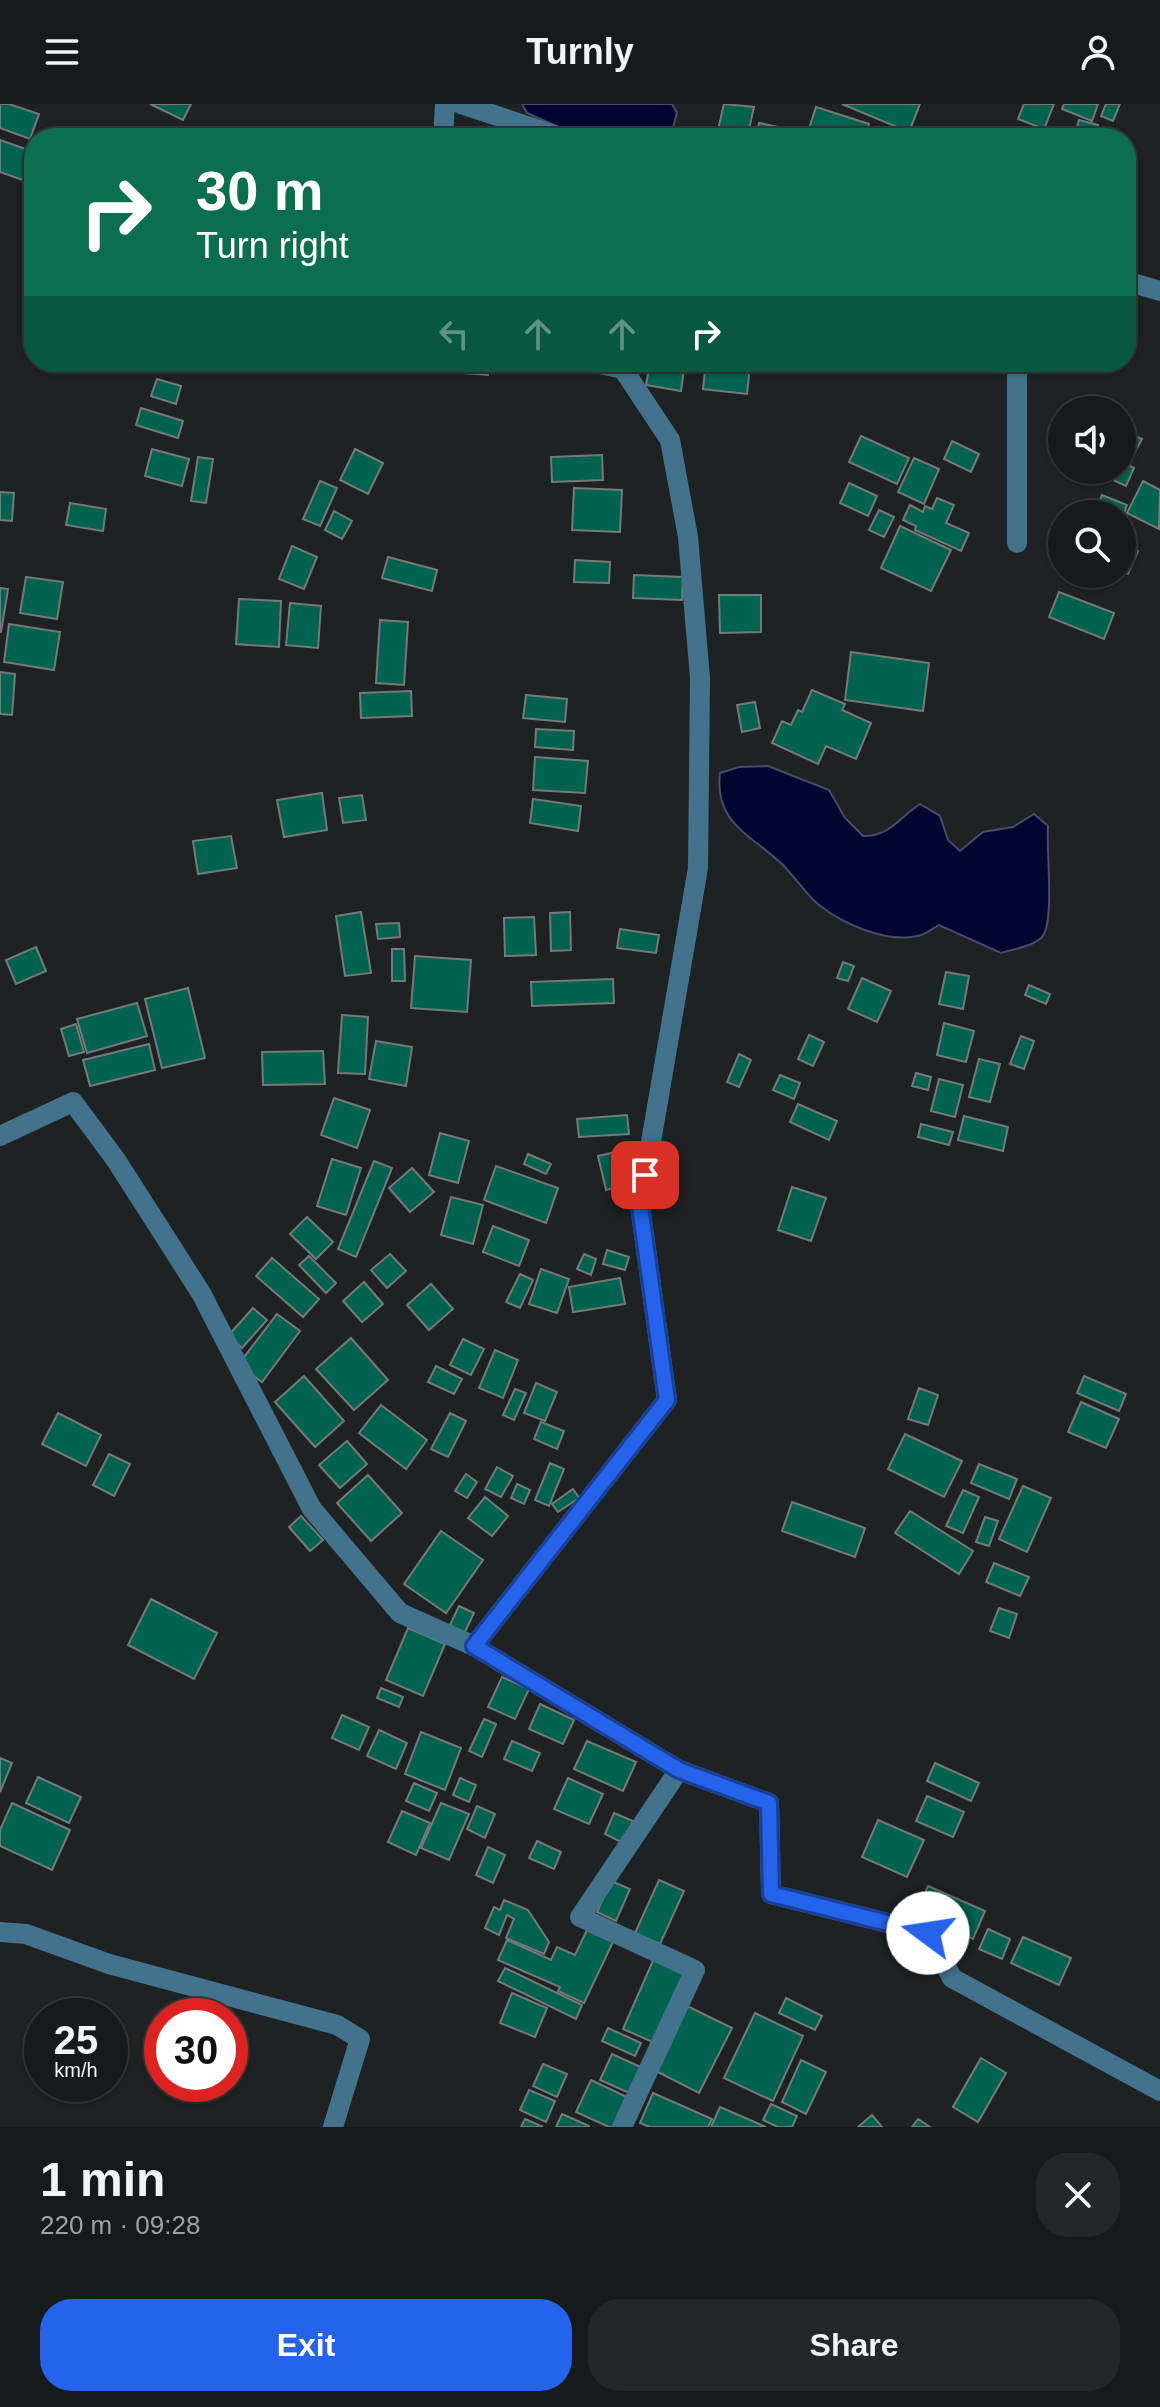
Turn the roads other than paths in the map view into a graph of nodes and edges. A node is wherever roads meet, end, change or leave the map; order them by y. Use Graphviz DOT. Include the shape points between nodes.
graph roads {
  1 [pos="445,104"];
  2 [pos="461,104"];
  3 [pos="444,128"];
  4 [pos="533,128"];
  5 [pos="1136,284"];
  6 [pos="1160,291"];
  7 [pos="627,372"];
  8 [pos="1017,372"];
  9 [pos="1017,543"];
  10 [pos="0,1136"];
  11 [pos="474,1646"];
  12 [pos="679,1770"];
  13 [pos="0,1932"];
  14 [pos="1160,2091"];
  15 [pos="333,2127"];
  16 [pos="622,2127"];
  1 -- 3 [label="street"];
  2 -- 4 [label="street"];
  5 -- 6 [label="street"];
  7 -- 11 [label="street" via="670,440 688,537 700,678 698,868 640,1206 667,1400"];
  8 -- 9 [label="street"];
  10 -- 11 [label="street" via="73,1102 201,1293 312,1509 400,1613"];
  11 -- 12 [label="street"];
  12 -- 14 [label="street" via="769,1803 771,1894 928,1933 952,1978"];
  12 -- 16 [label="street" via="580,1917 695,1970"];
  13 -- 15 [label="street" via="26,1934 109,1964 337,2025 360,2039"];
}
